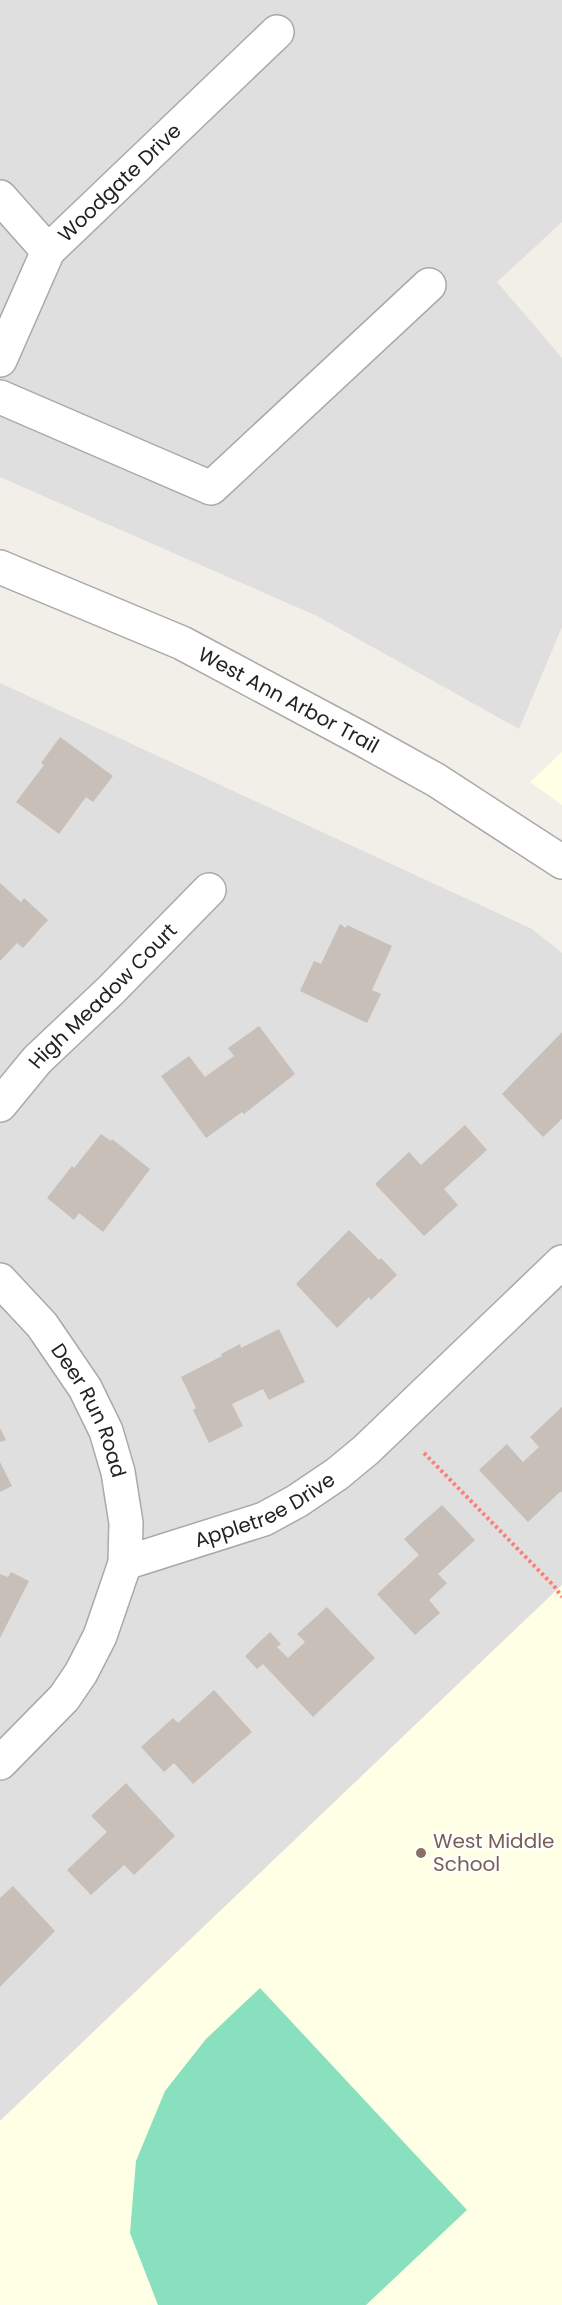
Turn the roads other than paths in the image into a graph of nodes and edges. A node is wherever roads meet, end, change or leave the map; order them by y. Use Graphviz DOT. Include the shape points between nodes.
graph roads {
  1 [pos="277,32"];
  2 [pos="0,197"];
  3 [pos="48,251"];
  4 [pos="429,285"];
  5 [pos="0,360"];
  6 [pos="0,397"];
  7 [pos="0,567"];
  8 [pos="562,862"];
  9 [pos="209,890"];
  10 [pos="0,1105"];
  11 [pos="562,1262"];
  12 [pos="0,1280"];
  13 [pos="125,1563"];
  14 [pos="0,1763"];
  1 -- 3 [label="street, Woodgate Drive"];
  2 -- 3 [label="street"];
  3 -- 5 [label="street, Woodgate Drive"];
  4 -- 6 [label="street" via="211,489"];
  7 -- 8 [label="street, West Ann Arbor Trail" via="182,644 362,738 436,780"];
  9 -- 10 [label="street, High Meadow Court" via="37,1060"];
  11 -- 13 [label="street, Appletree Drive" via="337,1474 264,1518"];
  12 -- 13 [label="street, Deer Run Road" via="42,1325 85,1388 106,1431 118,1472 126,1523"];
  13 -- 14 [label="street" via="100,1636 81,1673 64,1698"];
}
